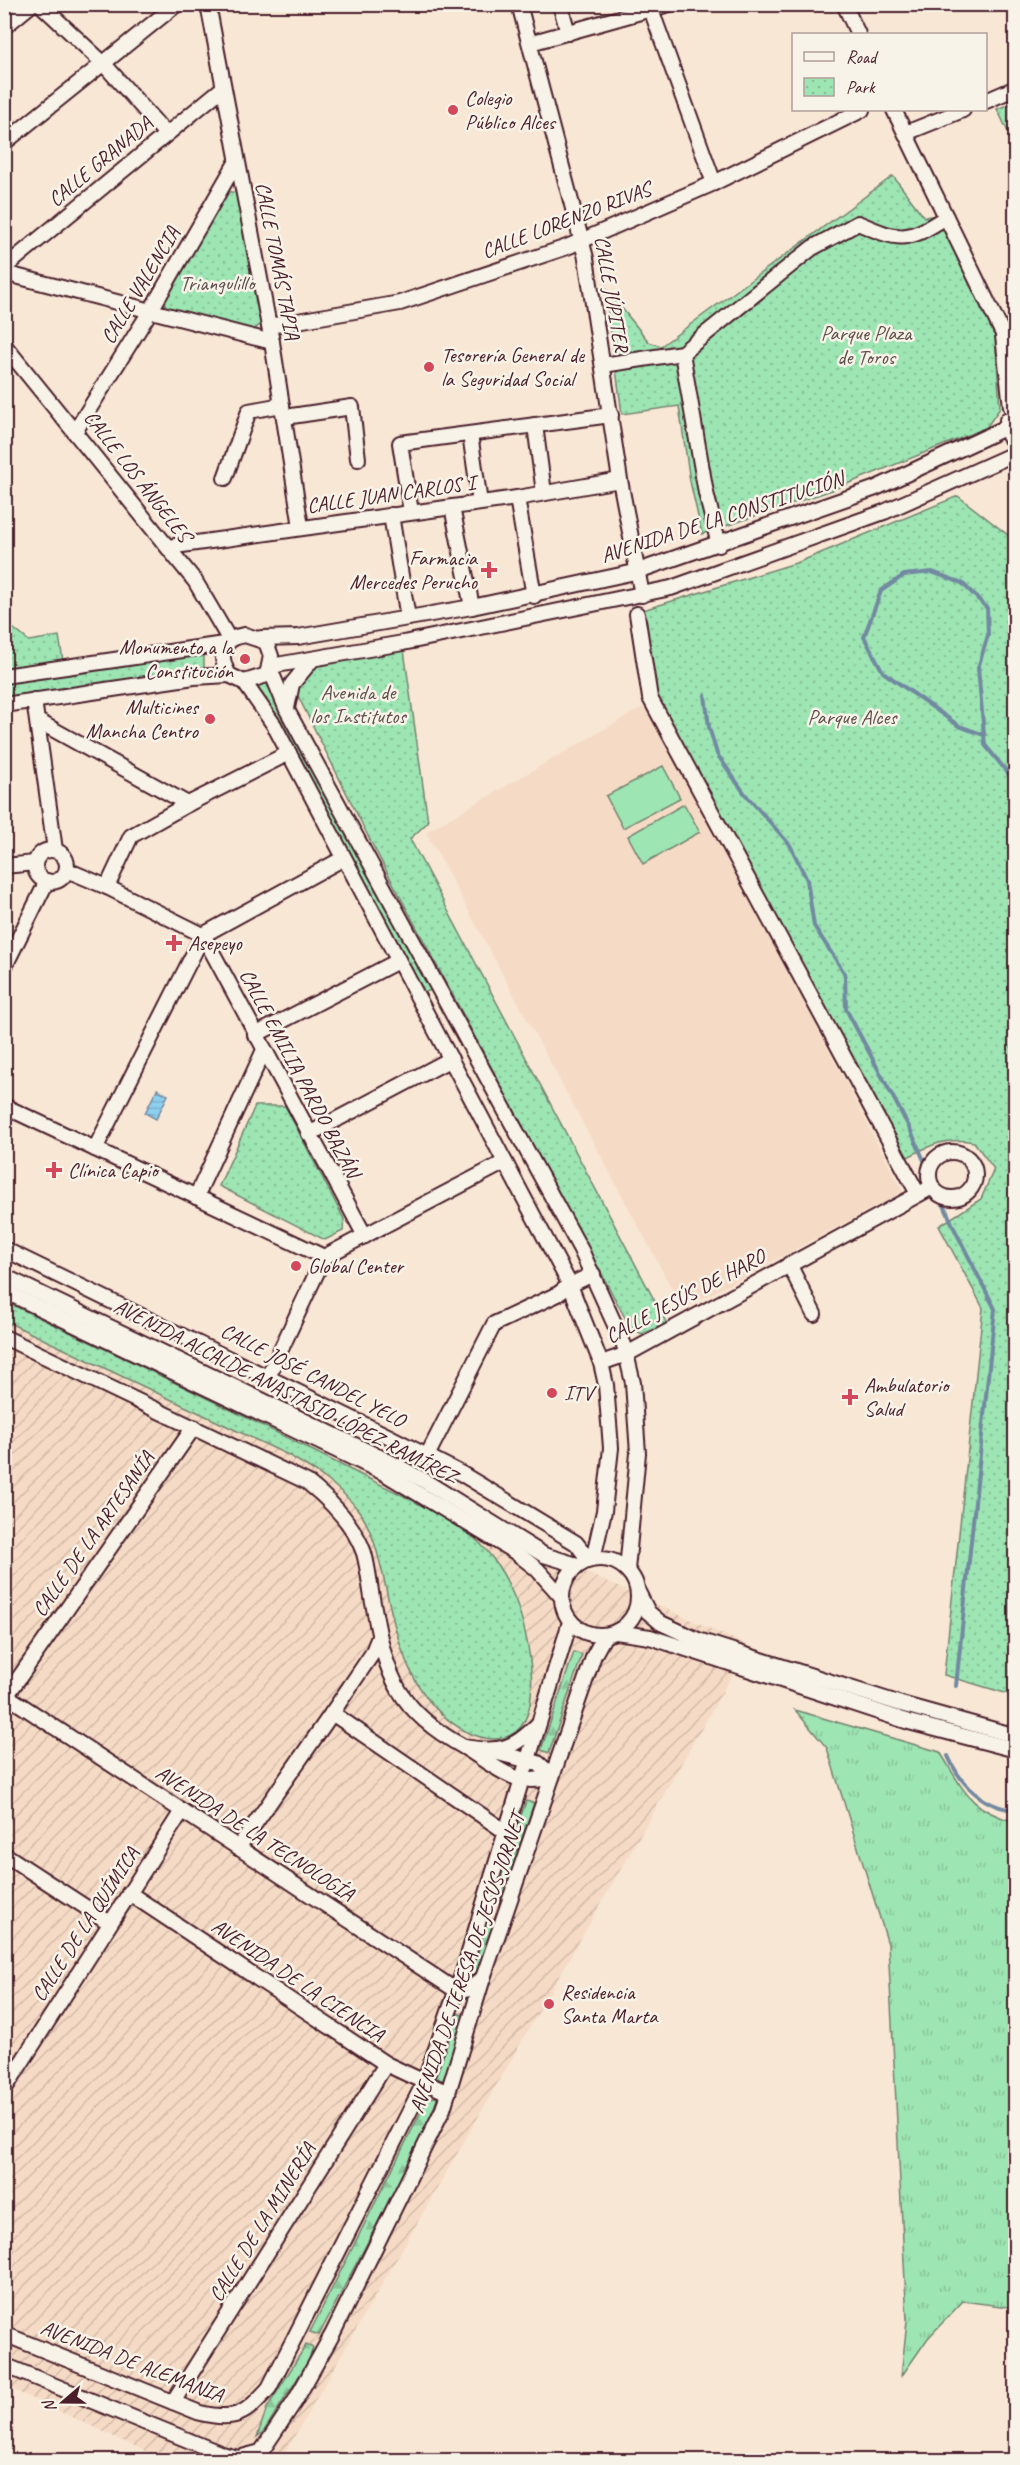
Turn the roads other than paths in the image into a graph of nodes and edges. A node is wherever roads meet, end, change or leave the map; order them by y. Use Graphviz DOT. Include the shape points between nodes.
graph roads {
  1 [pos="32,4"];
  2 [pos="40,4"];
  3 [pos="177,4"];
  4 [pos="208,4"];
  5 [pos="519,4"];
  6 [pos="560,4"];
  7 [pos="669,4"];
  8 [pos="844,4"];
  9 [pos="650,7"];
  10 [pos="4,27"];
  11 [pos="568,33"];
  12 [pos="858,33"];
  13 [pos="530,43"];
  14 [pos="103,63"];
  15 [pos="223,88"];
  16 [pos="1016,88"];
  17 [pos="987,100"];
  18 [pos="860,111"];
  19 [pos="895,111"];
  20 [pos="961,111"];
  21 [pos="906,133"];
  22 [pos="166,134"];
  23 [pos="4,143"];
  24 [pos="237,161"];
  25 [pos="714,183"];
  26 [pos="946,217"];
  27 [pos="582,240"];
  28 [pos="4,268"];
  29 [pos="4,273"];
  30 [pos="151,310"];
  31 [pos="269,326"];
  32 [pos="1002,334"];
  33 [pos="272,342"];
  34 [pos="4,345"];
  35 [pos="682,353"];
  36 [pos="1016,353"];
  37 [pos="603,365"];
  38 [pos="1013,404"];
  39 [pos="284,411"];
  40 [pos="611,415"];
  41 [pos="535,425"];
  42 [pos="1007,427"];
  43 [pos="76,430"];
  44 [pos="470,434"];
  45 [pos="1016,445"];
  46 [pos="1016,453"];
  47 [pos="358,459"];
  48 [pos="225,478"];
  49 [pos="620,480"];
  50 [pos="544,493"];
  51 [pos="517,498"];
  52 [pos="480,503"];
  53 [pos="452,507"];
  54 [pos="411,512"];
  55 [pos="392,515"];
  56 [pos="301,527"];
  57 [pos="719,545"];
  58 [pos="168,547"];
  59 [pos="635,572"];
  60 [pos="534,596"];
  61 [pos="642,596"];
  62 [pos="472,607"];
  63 [pos="637,614"];
  64 [pos="408,618"];
  65 [pos="261,638"];
  66 [pos="227,641"];
  67 [pos="311,661"];
  68 [pos="271,668"];
  69 [pos="229,675"];
  70 [pos="4,676"];
  71 [pos="244,682"];
  72 [pos="34,700"];
  73 [pos="4,705"];
  74 [pos="287,710"];
  75 [pos="38,721"];
  76 [pos="289,753"];
  77 [pos="188,804"];
  78 [pos="54,850"];
  79 [pos="344,858"];
  80 [pos="35,863"];
  81 [pos="4,866"];
  82 [pos="67,870"];
  83 [pos="47,881"];
  84 [pos="107,887"];
  85 [pos="203,935"];
  86 [pos="398,961"];
  87 [pos="4,968"];
  88 [pos="438,987"];
  89 [pos="417,996"];
  90 [pos="255,1035"];
  91 [pos="264,1050"];
  92 [pos="451,1059"];
  93 [pos="4,1106"];
  94 [pos="309,1134"];
  95 [pos="95,1149"];
  96 [pos="505,1162"];
  97 [pos="932,1187"];
  98 [pos="918,1194"];
  99 [pos="196,1197"];
  100 [pos="365,1236"];
  101 [pos="4,1248"];
  102 [pos="324,1257"];
  103 [pos="789,1264"];
  104 [pos="593,1274"];
  105 [pos="4,1275"];
  106 [pos="570,1285"];
  107 [pos="4,1291"];
  108 [pos="814,1314"];
  109 [pos="4,1336"];
  110 [pos="627,1354"];
  111 [pos="601,1363"];
  112 [pos="268,1377"];
  113 [pos="194,1427"];
  114 [pos="427,1456"];
  115 [pos="586,1561"];
  116 [pos="627,1570"];
  117 [pos="638,1592"];
  118 [pos="561,1596"];
  119 [pos="570,1622"];
  120 [pos="611,1634"];
  121 [pos="380,1637"];
  122 [pos="6,1694"];
  123 [pos="332,1713"];
  124 [pos="540,1723"];
  125 [pos="1016,1736"];
  126 [pos="464,1747"];
  127 [pos="490,1750"];
  128 [pos="1016,1750"];
  129 [pos="528,1761"];
  130 [pos="552,1776"];
  131 [pos="521,1781"];
  132 [pos="182,1811"];
  133 [pos="506,1832"];
  134 [pos="238,1848"];
  135 [pos="4,1854"];
  136 [pos="129,1893"];
  137 [pos="110,1923"];
  138 [pos="483,1978"];
  139 [pos="457,1991"];
  140 [pos="386,2064"];
  141 [pos="424,2083"];
  142 [pos="4,2090"];
  143 [pos="448,2093"];
  144 [pos="4,2334"];
  145 [pos="4,2365"];
  146 [pos="173,2402"];
  147 [pos="246,2413"];
  1 -- 10 [label="street"];
  2 -- 14 [label="street"];
  3 -- 14 [label="street"];
  4 -- 15 [label="street, CALLE TOMÁS TAPIA"];
  5 -- 13 [label="street, CALLE JÚPITER"];
  6 -- 11 [label="street"];
  7 -- 9 [label="street"];
  8 -- 12 [label="street"];
  9 -- 11 [label="street"];
  9 -- 25 [label="street"];
  11 -- 13 [label="street"];
  13 -- 27 [label="street, CALLE JÚPITER"];
  14 -- 22 [label="street"];
  14 -- 23 [label="street"];
  15 -- 22 [label="street, CALLE GRANADA"];
  15 -- 24 [label="street, CALLE TOMÁS TAPIA"];
  16 -- 17 [label="street"];
  18 -- 25 [label="street, CALLE LORENZO RIVAS"];
  19 -- 21 [label="street"];
  20 -- 21 [label="street"];
  21 -- 26 [label="street"];
  22 -- 28 [label="street, CALLE GRANADA"];
  24 -- 30 [label="street, CALLE VALENCIA"];
  24 -- 31 [label="street, CALLE TOMÁS TAPIA"];
  25 -- 27 [label="street, CALLE LORENZO RIVAS"];
  26 -- 32 [label="street"];
  26 -- 35 [label="street" via="920,234 898,238 858,223 843,229 812,249"];
  27 -- 31 [label="street, CALLE LORENZO RIVAS" via="400,303"];
  27 -- 37 [label="street, CALLE JÚPITER"];
  29 -- 30 [label="street"];
  30 -- 33 [label="street"];
  30 -- 43 [label="street, CALLE VALENCIA"];
  31 -- 33 [label="street, CALLE TOMÁS TAPIA"];
  32 -- 36 [label="street"];
  32 -- 38 [label="street"];
  33 -- 39 [label="street, CALLE TOMÁS TAPIA"];
  34 -- 43 [label="street, CALLE LOS ÁNGELES"];
  35 -- 37 [label="street"];
  35 -- 57 [label="street"];
  37 -- 40 [label="street, CALLE JÚPITER"];
  38 -- 42 [label="street"];
  39 -- 47 [label="street" via="352,407"];
  39 -- 48 [label="street" via="249,411"];
  39 -- 56 [label="street, CALLE TOMÁS TAPIA"];
  40 -- 41 [label="street"];
  40 -- 49 [label="street, CALLE JÚPITER"];
  41 -- 44 [label="street"];
  41 -- 50 [label="street"];
  42 -- 45 [label="street"];
  42 -- 57 [label="street, AVENIDA DE LA CONSTITUCIÓN" via="876,488"];
  43 -- 58 [label="street, CALLE LOS ÁNGELES"];
  44 -- 52 [label="street"];
  44 -- 54 [label="street" via="400,443"];
  46 -- 61 [label="street" via="884,512"];
  49 -- 50 [label="street, CALLE JUAN CARLOS I"];
  49 -- 59 [label="street, CALLE JÚPITER"];
  50 -- 51 [label="street, CALLE JUAN CARLOS I"];
  51 -- 52 [label="street, CALLE JUAN CARLOS I"];
  51 -- 60 [label="street"];
  52 -- 53 [label="street, CALLE JUAN CARLOS I"];
  53 -- 54 [label="street, CALLE JUAN CARLOS I"];
  53 -- 62 [label="street"];
  54 -- 55 [label="street, CALLE JUAN CARLOS I"];
  55 -- 56 [label="street, CALLE JUAN CARLOS I"];
  55 -- 64 [label="street"];
  56 -- 58 [label="street, CALLE JUAN CARLOS I"];
  57 -- 59 [label="street, AVENIDA DE LA CONSTITUCIÓN"];
  58 -- 66 [label="street, CALLE LOS ÁNGELES" via="195,581"];
  59 -- 60 [label="street, AVENIDA DE LA CONSTITUCIÓN"];
  59 -- 61 [label="street, CALLE JÚPITER"];
  60 -- 62 [label="street, AVENIDA DE LA CONSTITUCIÓN"];
  61 -- 67 [label="street"];
  62 -- 64 [label="street, AVENIDA DE LA CONSTITUCIÓN"];
  63 -- 98 [label="street" via="650,698"];
  64 -- 65 [label="street, AVENIDA DE LA CONSTITUCIÓN" via="298,637"];
  65 -- 66 [label="street" via="245,635"];
  65 -- 68 [label="street" via="269,648"];
  66 -- 69 [label="street" via="222,659"];
  66 -- 70 [label="street"];
  67 -- 68 [label="street"];
  67 -- 74 [label="street" via="292,684"];
  68 -- 71 [label="street" via="262,678"];
  68 -- 74 [label="street"];
  69 -- 71 [label="street"];
  69 -- 72 [label="street"];
  71 -- 76 [label="street"];
  72 -- 73 [label="street"];
  72 -- 75 [label="street"];
  74 -- 88 [label="street"];
  75 -- 77 [label="street"];
  75 -- 78 [label="street"];
  76 -- 77 [label="street"];
  76 -- 79 [label="street"];
  77 -- 84 [label="street" via="131,836"];
  78 -- 80 [label="street" via="42,852"];
  78 -- 82 [label="street" via="65,857"];
  79 -- 85 [label="street"];
  79 -- 86 [label="street"];
  80 -- 81 [label="street"];
  80 -- 83 [label="street" via="39,876"];
  82 -- 83 [label="street" via="59,880"];
  82 -- 84 [label="street"];
  83 -- 87 [label="street"];
  84 -- 85 [label="street"];
  85 -- 90 [label="street, CALLE EMILIA PARDO BAZÁN"];
  85 -- 95 [label="street"];
  86 -- 89 [label="street"];
  86 -- 90 [label="street"];
  88 -- 89 [label="street"];
  88 -- 104 [label="street"];
  89 -- 92 [label="street"];
  90 -- 91 [label="street, CALLE EMILIA PARDO BAZÁN"];
  91 -- 94 [label="street, CALLE EMILIA PARDO BAZÁN"];
  91 -- 99 [label="street"];
  92 -- 94 [label="street"];
  92 -- 96 [label="street"];
  93 -- 95 [label="street"];
  94 -- 100 [label="street, CALLE EMILIA PARDO BAZÁN"];
  95 -- 99 [label="street"];
  96 -- 100 [label="street"];
  96 -- 106 [label="street"];
  97 -- 98 [label="street, CALLE JESÚS DE HARO"];
  98 -- 103 [label="street, CALLE JESÚS DE HARO"];
  99 -- 102 [label="street"];
  100 -- 102 [label="street"];
  101 -- 112 [label="street, CALLE JOSÉ CANDEL YELO"];
  102 -- 112 [label="street"];
  103 -- 108 [label="street, CALLE JESÚS DE HARO"];
  103 -- 110 [label="street, CALLE JESÚS DE HARO"];
  104 -- 106 [label="street"];
  104 -- 110 [label="street"];
  105 -- 115 [label="street, AVENIDA ALCALDE ANASTASIO LÓPEZ RAMÍREZ" via="390,1462 544,1556"];
  106 -- 111 [label="street"];
  106 -- 114 [label="street" via="494,1324"];
  107 -- 118 [label="street, AVENIDA ALCALDE ANASTASIO LÓPEZ RAMÍREZ" via="384,1473 515,1552"];
  109 -- 113 [label="street"];
  110 -- 111 [label="street, CALLE JESÚS DE HARO"];
  110 -- 116 [label="street" via="638,1453"];
  111 -- 115 [label="street" via="611,1448 604,1511"];
  112 -- 114 [label="street, CALLE JOSÉ CANDEL YELO"];
  113 -- 121 [label="street" via="307,1482 338,1511 363,1553"];
  113 -- 122 [label="street, CALLE DE LA ARTESANÍA"];
  114 -- 115 [label="street, CALLE JOSÉ CANDEL YELO" via="576,1543"];
  115 -- 116 [label="street" via="611,1560"];
  115 -- 118 [label="street" via="566,1579"];
  116 -- 117 [label="street"];
  117 -- 120 [label="street" via="633,1616"];
  117 -- 125 [label="street" via="648,1612 661,1623 698,1640"];
  118 -- 119 [label="street"];
  119 -- 120 [label="street" via="592,1635"];
  119 -- 124 [label="street, AVENIDA DE TERESA DE JESÚS JORNET"];
  120 -- 128 [label="street" via="650,1637 909,1722"];
  120 -- 130 [label="street, AVENIDA DE TERESA DE JESÚS JORNET" via="594,1655"];
  121 -- 123 [label="street"];
  121 -- 126 [label="street" via="392,1682 416,1712 446,1738"];
  122 -- 132 [label="street, AVENIDA DE LA TECNOLOGÍA"];
  123 -- 133 [label="street"];
  123 -- 134 [label="street"];
  124 -- 127 [label="street" via="507,1749"];
  124 -- 129 [label="street, AVENIDA DE TERESA DE JESÚS JORNET"];
  126 -- 127 [label="street"];
  126 -- 131 [label="street"];
  127 -- 129 [label="street"];
  129 -- 130 [label="street" via="546,1767"];
  129 -- 131 [label="street, AVENIDA DE TERESA DE JESÚS JORNET"];
  130 -- 131 [label="street" via="540,1781"];
  130 -- 138 [label="street, AVENIDA DE TERESA DE JESÚS JORNET"];
  131 -- 133 [label="street, AVENIDA DE TERESA DE JESÚS JORNET"];
  132 -- 134 [label="street, AVENIDA DE LA TECNOLOGÍA"];
  132 -- 136 [label="street, CALLE DE LA QUÍMICA"];
  133 -- 139 [label="street, AVENIDA DE TERESA DE JESÚS JORNET"];
  134 -- 139 [label="street, AVENIDA DE LA TECNOLOGÍA"];
  135 -- 137 [label="street"];
  136 -- 137 [label="street, CALLE DE LA QUÍMICA"];
  136 -- 140 [label="street, AVENIDA DE LA CIENCIA"];
  137 -- 142 [label="street, CALLE DE LA QUÍMICA"];
  138 -- 139 [label="street" via="470,1989"];
  138 -- 143 [label="street, AVENIDA DE TERESA DE JESÚS JORNET"];
  139 -- 141 [label="street, AVENIDA DE TERESA DE JESÚS JORNET"];
  140 -- 141 [label="street, AVENIDA DE LA CIENCIA"];
  140 -- 146 [label="street, CALLE DE LA MINERÍA"];
  141 -- 143 [label="street, AVENIDA DE LA CIENCIA"];
  141 -- 147 [label="street, AVENIDA DE TERESA DE JESÚS JORNET" via="269,2388"];
  143 -- 145 [label="street, AVENIDA DE TERESA DE JESÚS JORNET" via="332,2335 261,2452 238,2458 222,2454"];
  144 -- 146 [label="street, AVENIDA DE ALEMANIA"];
  146 -- 147 [label="street, AVENIDA DE ALEMANIA" via="224,2418"];
}
